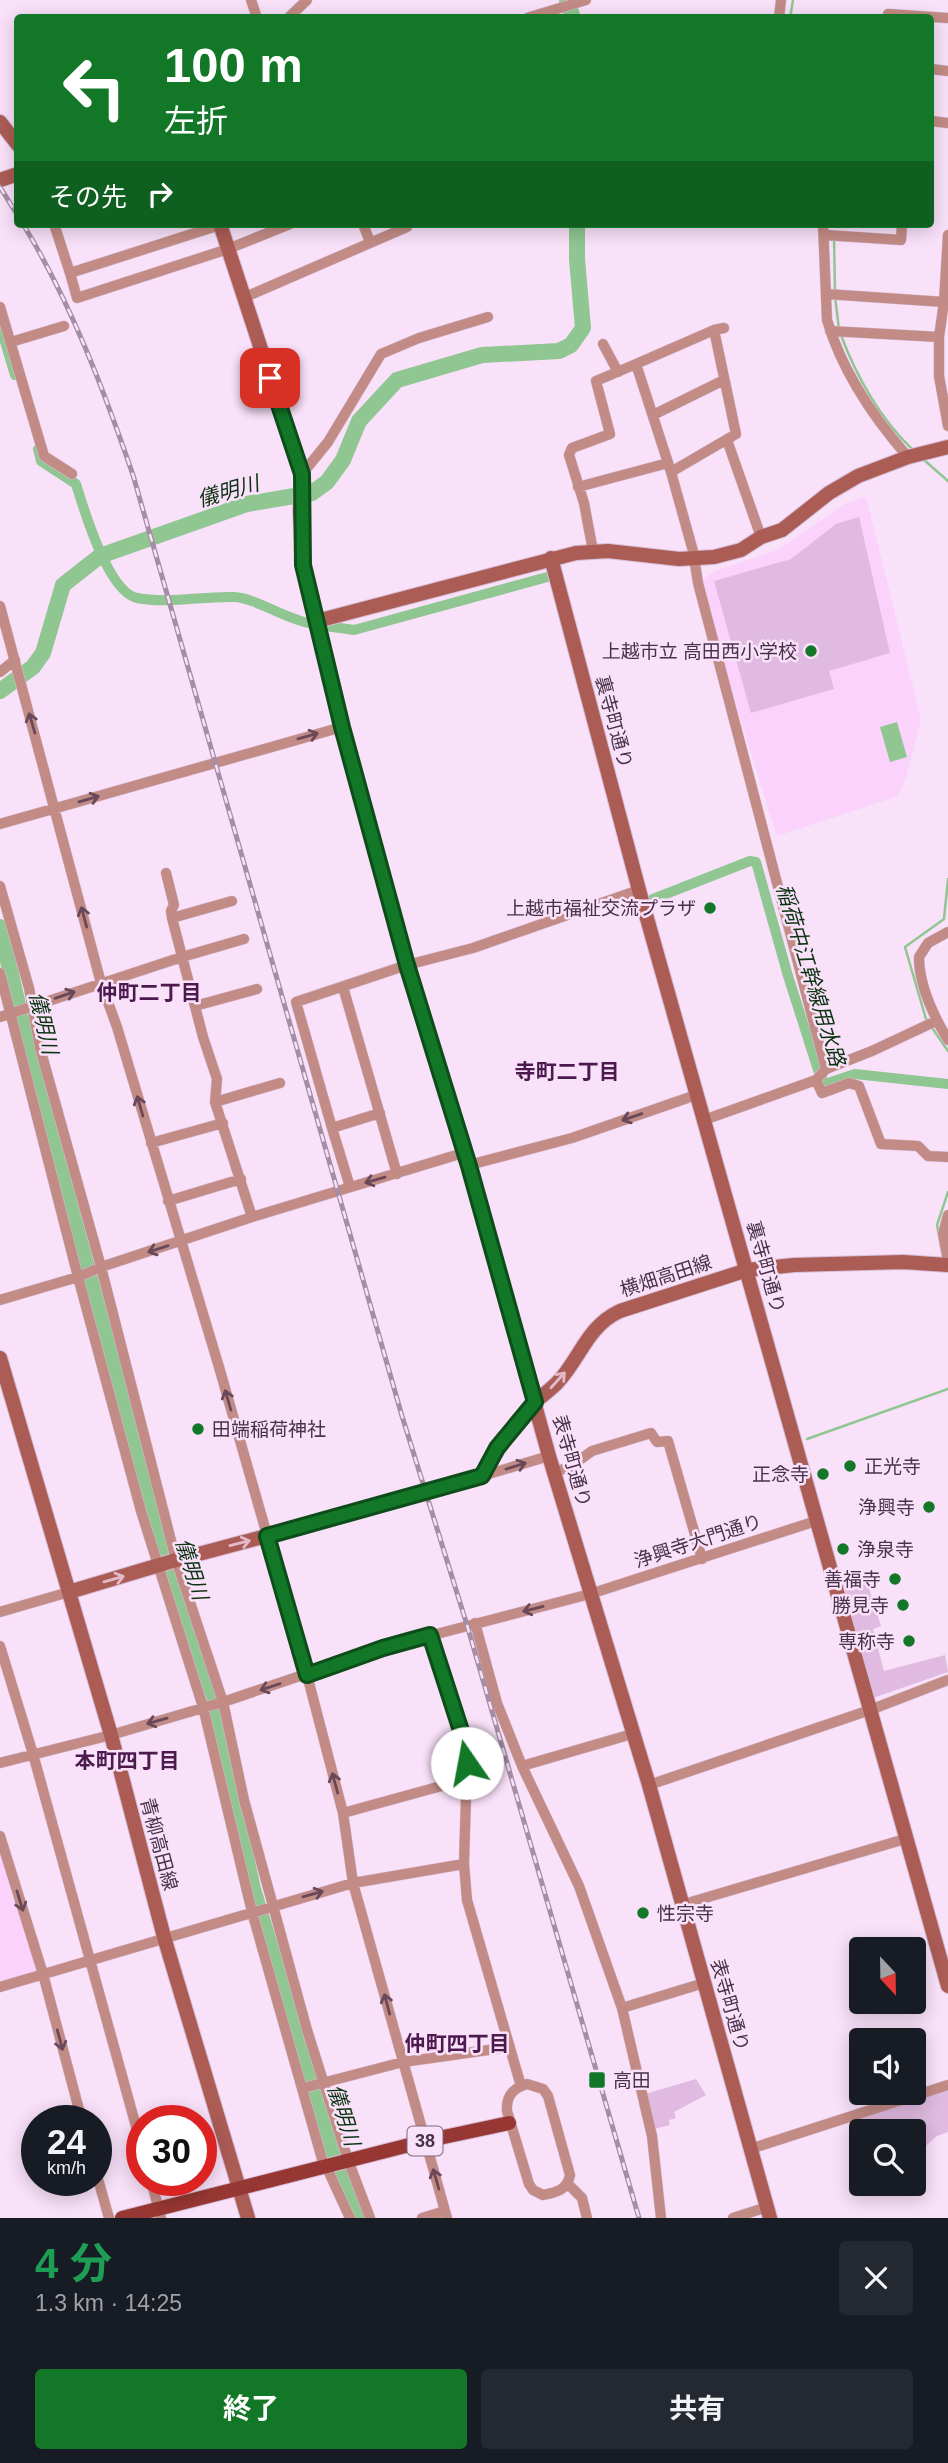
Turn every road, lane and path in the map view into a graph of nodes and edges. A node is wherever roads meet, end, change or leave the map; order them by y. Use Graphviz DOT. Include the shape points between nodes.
graph roads {
  1 [pos="307,0"];
  2 [pos="582,1"];
  3 [pos="292,14"];
  4 [pos="539,14"];
  5 [pos="0,122"];
  6 [pos="14,138"];
  7 [pos="58,228"];
  8 [pos="211,228"];
  9 [pos="221,228"];
  10 [pos="280,228"];
  11 [pos="365,228"];
  12 [pos="405,228"];
  13 [pos="902,228"];
  14 [pos="824,229"];
  15 [pos="948,234"];
  16 [pos="370,242"];
  17 [pos="228,248"];
  18 [pos="70,274"];
  19 [pos="826,294"];
  20 [pos="243,298"];
  21 [pos="944,302"];
  22 [pos="0,307"];
  23 [pos="488,317"];
  24 [pos="64,326"];
  25 [pos="830,331"];
  26 [pos="939,337"];
  27 [pos="11,342"];
  28 [pos="603,344"];
  29 [pos="636,364"];
  30 [pos="618,372"];
  31 [pos="724,380"];
  32 [pos="653,415"];
  33 [pos="948,426"];
  34 [pos="727,440"];
  35 [pos="948,447"];
  36 [pos="908,457"];
  37 [pos="670,468"];
  38 [pos="72,474"];
  39 [pos="301,480"];
  40 [pos="578,486"];
  41 [pos="761,537"];
  42 [pos="593,551"];
  43 [pos="551,558"];
  44 [pos="693,559"];
  45 [pos="0,606"];
  46 [pos="317,621"];
  47 [pos="0,657"];
  48 [pos="14,657"];
  49 [pos="0,672"];
  50 [pos="342,727"];
  51 [pos="56,808"];
  52 [pos="0,824"];
  53 [pos="166,873"];
  54 [pos="0,886"];
  55 [pos="639,890"];
  56 [pos="232,901"];
  57 [pos="172,918"];
  58 [pos="948,932"];
  59 [pos="244,939"];
  60 [pos="182,957"];
  61 [pos="407,965"];
  62 [pos="0,973"];
  63 [pos="101,983"];
  64 [pos="343,987"];
  65 [pos="257,989"];
  66 [pos="31,1006"];
  67 [pos="195,1006"];
  68 [pos="5,1015"];
  69 [pos="936,1021"];
  70 [pos="946,1033"];
  71 [pos="826,1069"];
  72 [pos="816,1080"];
  73 [pos="280,1083"];
  74 [pos="696,1095"];
  75 [pos="215,1102"];
  76 [pos="380,1113"];
  77 [pos="704,1120"];
  78 [pos="223,1123"];
  79 [pos="332,1128"];
  80 [pos="150,1143"];
  81 [pos="948,1157"];
  82 [pos="466,1159"];
  83 [pos="397,1174"];
  84 [pos="241,1179"];
  85 [pos="350,1187"];
  86 [pos="168,1201"];
  87 [pos="948,1215"];
  88 [pos="252,1217"];
  89 [pos="181,1241"];
  90 [pos="948,1263"];
  91 [pos="102,1267"];
  92 [pos="747,1270"];
  93 [pos="78,1277"];
  94 [pos="0,1300"];
  95 [pos="0,1357"];
  96 [pos="535,1402"];
  97 [pos="549,1456"];
  98 [pos="554,1472"];
  99 [pos="482,1476"];
  100 [pos="817,1521"];
  101 [pos="267,1536"];
  102 [pos="702,1559"];
  103 [pos="175,1560"];
  104 [pos="158,1566"];
  105 [pos="69,1592"];
  106 [pos="590,1594"];
  107 [pos="0,1612"];
  108 [pos="475,1623"];
  109 [pos="430,1635"];
  110 [pos="0,1646"];
  111 [pos="307,1675"];
  112 [pos="948,1680"];
  113 [pos="221,1702"];
  114 [pos="203,1707"];
  115 [pos="870,1710"];
  116 [pos="632,1734"];
  117 [pos="111,1735"];
  118 [pos="33,1754"];
  119 [pos="0,1763"];
  120 [pos="522,1766"];
  121 [pos="467,1779"];
  122 [pos="649,1785"];
  123 [pos="343,1813"];
  124 [pos="0,1836"];
  125 [pos="905,1839"];
  126 [pos="464,1864"];
  127 [pos="353,1883"];
  128 [pos="681,1905"];
  129 [pos="270,1907"];
  130 [pos="252,1912"];
  131 [pos="164,1937"];
  132 [pos="89,1960"];
  133 [pos="43,1974"];
  134 [pos="704,1983"];
  135 [pos="948,1986"];
  136 [pos="0,1987"];
  137 [pos="622,2008"];
  138 [pos="510,2047"];
  139 [pos="403,2062"];
  140 [pos="323,2083"];
  141 [pos="948,2085"];
  142 [pos="522,2086"];
  143 [pos="305,2088"];
  144 [pos="78,2105"];
  145 [pos="130,2105"];
  146 [pos="509,2123"];
  147 [pos="425,2141"];
  148 [pos="750,2149"];
  149 [pos="334,2164"];
  150 [pos="568,2184"];
  151 [pos="239,2188"];
  152 [pos="103,2196"];
  153 [pos="155,2196"];
  154 [pos="769,2213"];
  155 [pos="160,2214"];
  156 [pos="446,2214"];
  157 [pos="109,2218"];
  158 [pos="122,2218"];
  159 [pos="248,2218"];
  160 [pos="350,2218"];
  161 [pos="370,2218"];
  162 [pos="422,2218"];
  163 [pos="587,2218"];
  164 [pos="661,2218"];
  165 [pos="733,2218"];
  1 -- 3 [label="street"];
  2 -- 4 [label="street"];
  5 -- 6 [label="street"];
  7 -- 18 [label="street"];
  8 -- 18 [label="street"];
  9 -- 17 [label="street"];
  10 -- 17 [label="street"];
  11 -- 16 [label="street"];
  12 -- 16 [label="street"];
  13 -- 14 [label="street" via="901,240"];
  14 -- 19 [label="street"];
  15 -- 21 [label="street"];
  16 -- 20 [label="street"];
  17 -- 18 [label="street" via="76,298"];
  17 -- 20 [label="street"];
  19 -- 21 [label="street"];
  19 -- 25 [label="street"];
  20 -- 39 [label="street"];
  21 -- 26 [label="street"];
  22 -- 27 [label="street"];
  23 -- 39 [label="street" via="381,354"];
  24 -- 27 [label="street"];
  25 -- 26 [label="street"];
  25 -- 36 [label="street" via="870,408"];
  26 -- 33 [label="street" via="939,376"];
  27 -- 38 [label="street" via="44,456"];
  28 -- 30 [label="street"];
  29 -- 30 [label="street"];
  29 -- 31 [label="street" via="719,329"];
  29 -- 32 [label="street"];
  30 -- 40 [label="street" via="596,381 610,434 572,448 569,455"];
  31 -- 32 [label="street"];
  31 -- 34 [label="street" via="736,434"];
  32 -- 37 [label="street"];
  34 -- 37 [label="street"];
  34 -- 41 [label="street"];
  35 -- 36 [label="street"];
  36 -- 41 [label="street" via="847,481 782,530"];
  37 -- 40 [label="street"];
  37 -- 44 [label="street"];
  39 -- 46 [label="street, 表寺町通り" via="303,565"];
  40 -- 42 [label="street"];
  41 -- 44 [label="street" via="741,550"];
  42 -- 43 [label="street"];
  42 -- 44 [label="street"];
  43 -- 46 [label="street"];
  43 -- 55 [label="street, 裏寺町通り"];
  44 -- 71 [label="street"];
  45 -- 48 [label="street"];
  46 -- 50 [label="street, 表寺町通り"];
  47 -- 48 [label="street"];
  48 -- 49 [label="street"];
  51 -- 48 [label="street, one-way"];
  51 -- 50 [label="street, one-way"];
  50 -- 61 [label="street, 表寺町通り"];
  51 -- 52 [label="street"];
  63 -- 51 [label="street, one-way"];
  53 -- 57 [label="street" via="174,905"];
  54 -- 66 [label="street"];
  55 -- 61 [label="street" via="472,948"];
  55 -- 74 [label="street, 裏寺町通り"];
  56 -- 57 [label="street"];
  57 -- 60 [label="street"];
  58 -- 69 [label="street" via="928,943 919,957"];
  59 -- 60 [label="street"];
  60 -- 63 [label="street"];
  60 -- 67 [label="street"];
  61 -- 64 [label="street"];
  61 -- 82 [label="street, 表寺町通り"];
  62 -- 68 [label="street"];
  66 -- 63 [label="street, one-way"];
  80 -- 63 [label="street, one-way"];
  64 -- 76 [label="street"];
  64 -- 79 [label="street" via="296,1002"];
  65 -- 67 [label="street"];
  66 -- 68 [label="street"];
  66 -- 91 [label="street"];
  67 -- 75 [label="street" via="217,1079"];
  68 -- 93 [label="street"];
  69 -- 70 [label="street"];
  69 -- 71 [label="street"];
  71 -- 72 [label="street"];
  72 -- 77 [label="street"];
  72 -- 81 [label="street" via="822,1093 849,1083 859,1086 881,1144 918,1146 928,1156"];
  73 -- 75 [label="street"];
  74 -- 77 [label="street, 裏寺町通り"];
  74 -- 82 [label="street, one-way" via="572,1138"];
  75 -- 78 [label="street"];
  76 -- 79 [label="street"];
  76 -- 83 [label="street"];
  77 -- 92 [label="street, 裏寺町通り"];
  78 -- 80 [label="street"];
  78 -- 84 [label="street"];
  79 -- 85 [label="street"];
  80 -- 86 [label="street"];
  82 -- 83 [label="street"];
  82 -- 96 [label="street, 表寺町通り"];
  83 -- 85 [label="street, one-way"];
  84 -- 86 [label="street"];
  84 -- 88 [label="street"];
  85 -- 88 [label="street"];
  86 -- 89 [label="street"];
  87 -- 90 [label="street" via="943,1234"];
  88 -- 89 [label="street"];
  89 -- 91 [label="street, one-way"];
  101 -- 89 [label="street, one-way"];
  90 -- 92 [label="street, 横畑高田線"];
  91 -- 93 [label="street"];
  91 -- 103 [label="street"];
  96 -- 92 [label="street, 横畑高田線, one-way" via="557,1383 605,1318"];
  92 -- 100 [label="street, 裏寺町通り"];
  93 -- 94 [label="street"];
  93 -- 104 [label="street"];
  95 -- 105 [label="street, 青柳高田線"];
  96 -- 97 [label="street, 表寺町通り"];
  96 -- 99 [label="street, 横畑高田線" via="497,1448"];
  97 -- 98 [label="street, 表寺町通り"];
  99 -- 97 [label="street, one-way"];
  98 -- 102 [label="street" via="592,1451 651,1433 656,1442 668,1441"];
  98 -- 106 [label="street, 表寺町通り"];
  99 -- 101 [label="street"];
  100 -- 102 [label="street, 浄興寺大門通り"];
  100 -- 115 [label="street, 裏寺町通り"];
  103 -- 101 [label="street, one-way"];
  101 -- 111 [label="street"];
  102 -- 106 [label="street, 浄興寺大門通り"];
  103 -- 104 [label="street"];
  103 -- 113 [label="street"];
  105 -- 104 [label="street, one-way"];
  104 -- 114 [label="street"];
  105 -- 107 [label="street"];
  105 -- 117 [label="street, 青柳高田線"];
  106 -- 108 [label="street, 浄興寺大門通り, one-way"];
  106 -- 116 [label="street, 表寺町通り"];
  108 -- 109 [label="street, 浄興寺大門通り"];
  108 -- 120 [label="street"];
  109 -- 111 [label="street, 浄興寺大門通り"];
  109 -- 121 [label="street" via="464,1740"];
  110 -- 118 [label="street"];
  111 -- 113 [label="street, 浄興寺大門通り, one-way"];
  123 -- 111 [label="street, one-way"];
  112 -- 115 [label="street"];
  113 -- 114 [label="street, 浄興寺大門通り"];
  113 -- 129 [label="street"];
  114 -- 117 [label="street, 浄興寺大門通り, one-way"];
  114 -- 130 [label="street"];
  115 -- 122 [label="street"];
  115 -- 125 [label="street, 裏寺町通り"];
  116 -- 120 [label="street"];
  116 -- 122 [label="street, 表寺町通り"];
  117 -- 118 [label="street, 浄興寺大門通り"];
  117 -- 131 [label="street, 青柳高田線"];
  118 -- 119 [label="street, 浄興寺大門通り"];
  118 -- 132 [label="street"];
  120 -- 137 [label="street" via="579,1885"];
  121 -- 123 [label="street"];
  121 -- 126 [label="street"];
  122 -- 128 [label="street, 表寺町通り"];
  123 -- 127 [label="street"];
  124 -- 133 [label="street, one-way"];
  125 -- 128 [label="street"];
  125 -- 135 [label="street, 裏寺町通り"];
  126 -- 127 [label="street"];
  126 -- 138 [label="street" via="467,1900"];
  129 -- 127 [label="street, one-way"];
  139 -- 127 [label="street, one-way"];
  128 -- 134 [label="street, 表寺町通り"];
  129 -- 130 [label="street"];
  129 -- 140 [label="street"];
  130 -- 131 [label="street"];
  130 -- 143 [label="street"];
  131 -- 132 [label="street"];
  131 -- 151 [label="street, 青柳高田線"];
  132 -- 133 [label="street"];
  132 -- 145 [label="street"];
  133 -- 136 [label="street"];
  133 -- 144 [label="street, one-way"];
  134 -- 137 [label="street"];
  134 -- 148 [label="street, 表寺町通り"];
  137 -- 164 [label="street" via="652,2136"];
  138 -- 139 [label="street"];
  138 -- 142 [label="street"];
  139 -- 140 [label="street"];
  139 -- 147 [label="street"];
  140 -- 143 [label="street"];
  140 -- 149 [label="street"];
  141 -- 148 [label="street"];
  142 -- 146 [label="street" via="506,2102"];
  142 -- 150 [label="street" via="536,2085 548,2096 570,2175"];
  143 -- 149 [label="street"];
  146 -- 147 [label="main road, 38"];
  146 -- 150 [label="street" via="533,2190 543,2195"];
  147 -- 149 [label="main road, 38"];
  156 -- 147 [label="street, one-way"];
  148 -- 154 [label="street, 表寺町通り"];
  149 -- 151 [label="main road, 38"];
  149 -- 160 [label="street"];
  149 -- 161 [label="street"];
  150 -- 163 [label="street" via="582,2198"];
  151 -- 155 [label="main road, 38"];
  151 -- 159 [label="street, 青柳高田線"];
  152 -- 157 [label="street"];
  153 -- 155 [label="street"];
  154 -- 165 [label="street"];
  155 -- 158 [label="main road, 38"];
  156 -- 162 [label="street"];
}
